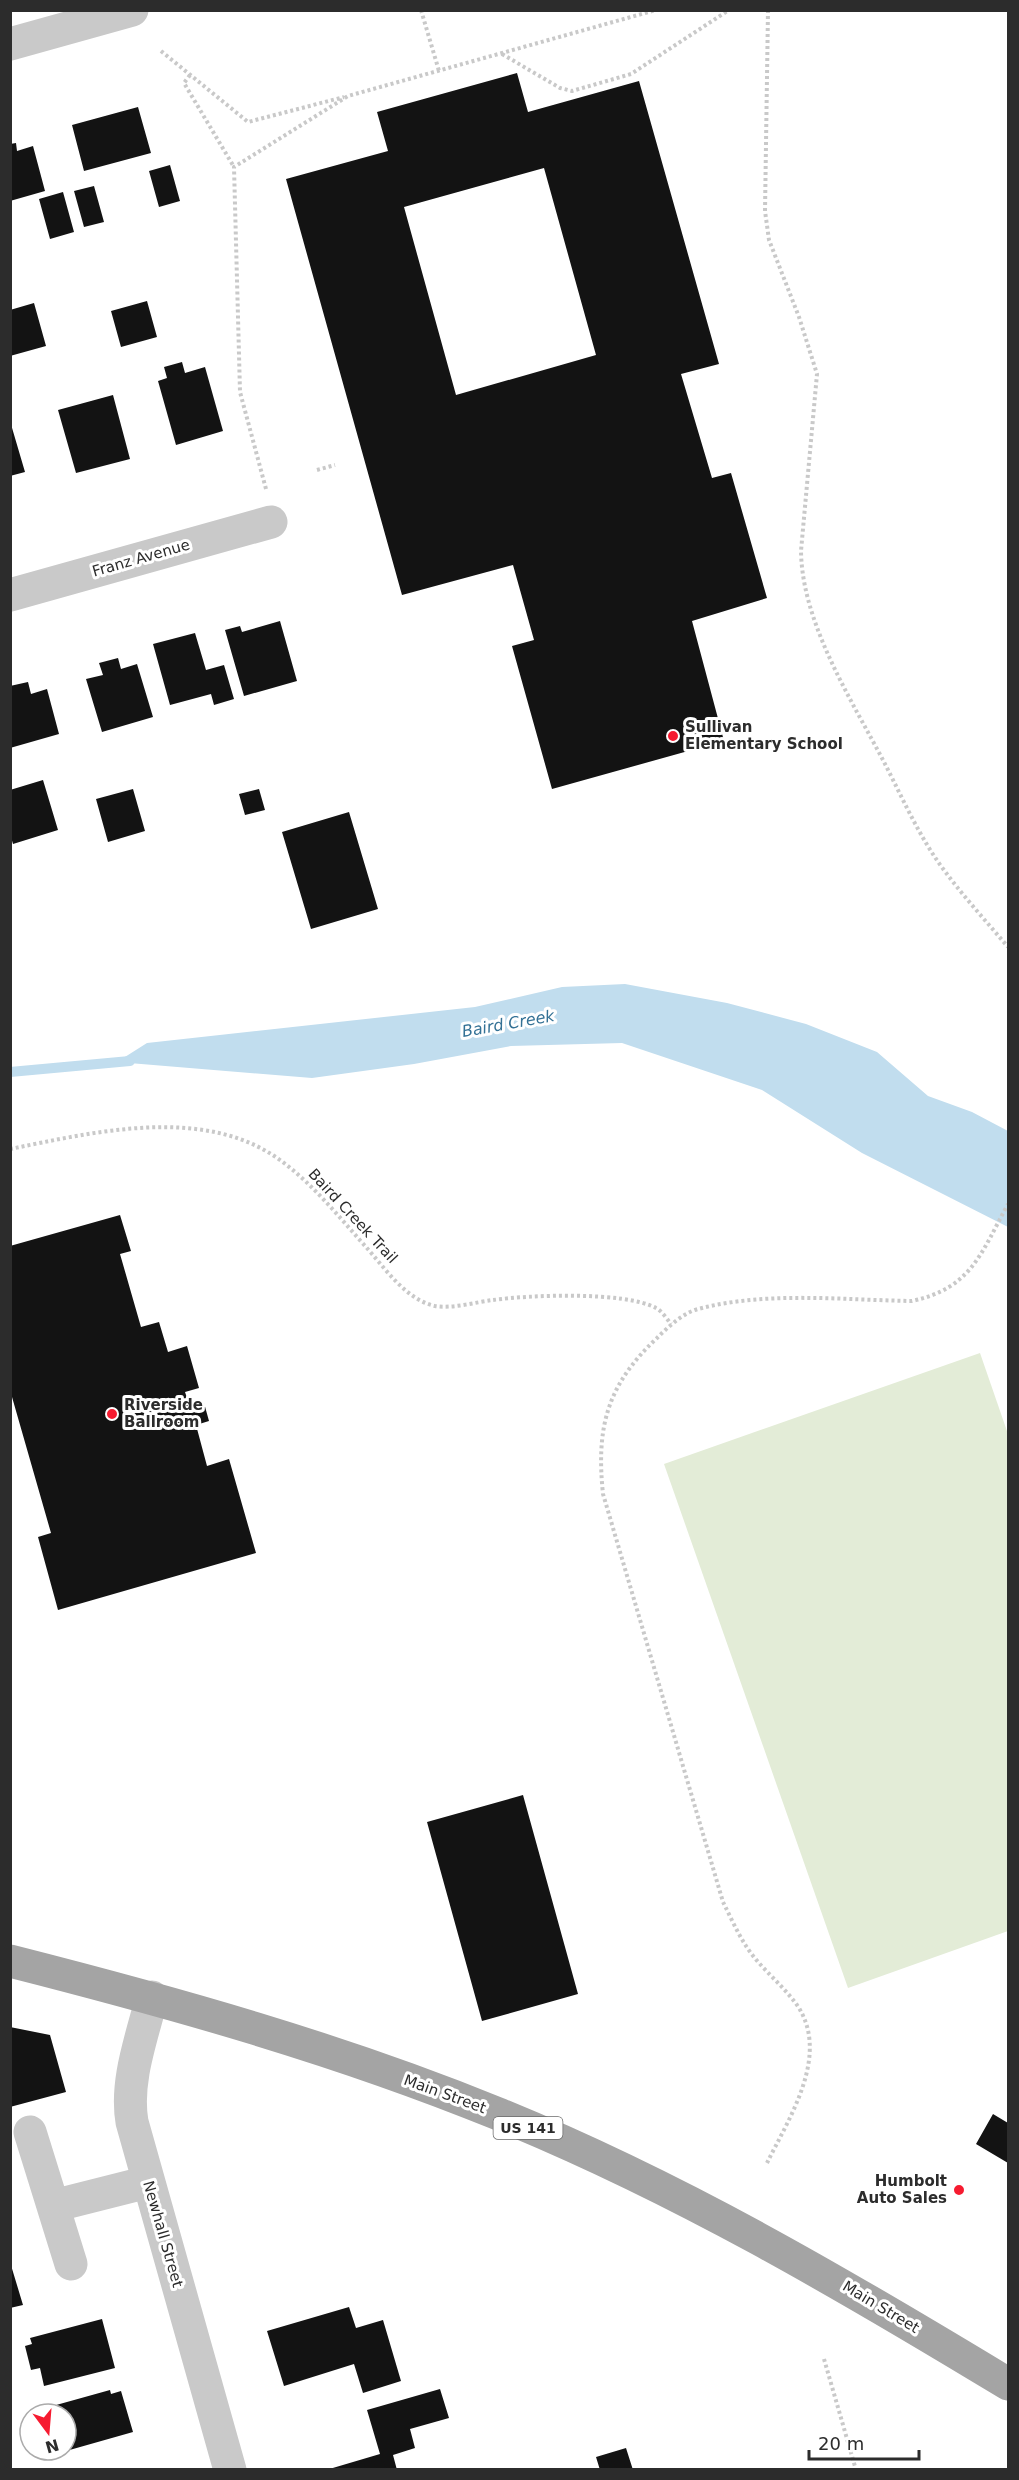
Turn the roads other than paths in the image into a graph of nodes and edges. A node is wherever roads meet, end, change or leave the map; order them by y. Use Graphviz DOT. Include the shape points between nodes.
graph roads {
  1 [pos="132,10"];
  2 [pos="10,44"];
  3 [pos="272,522"];
  4 [pos="10,595"];
  5 [pos="10,1961"];
  6 [pos="152,1997"];
  7 [pos="30,2132"];
  8 [pos="148,2182"];
  9 [pos="53,2206"];
  10 [pos="71,2264"];
  11 [pos="1008,2384"];
  12 [pos="230,2469"];
  1 -- 2 [label="street"];
  3 -- 4 [label="street, Franz Avenue"];
  5 -- 6 [label="main road, Main Street / US 141"];
  6 -- 8 [label="street, Newhall Street" via="131,2081 129,2105"];
  6 -- 11 [label="main road, Main Street / US 141" via="437,2089 500,2114 776,2247"];
  7 -- 9 [label="street"];
  8 -- 9 [label="street"];
  8 -- 12 [label="street, Newhall Street"];
  9 -- 10 [label="street"];
}
